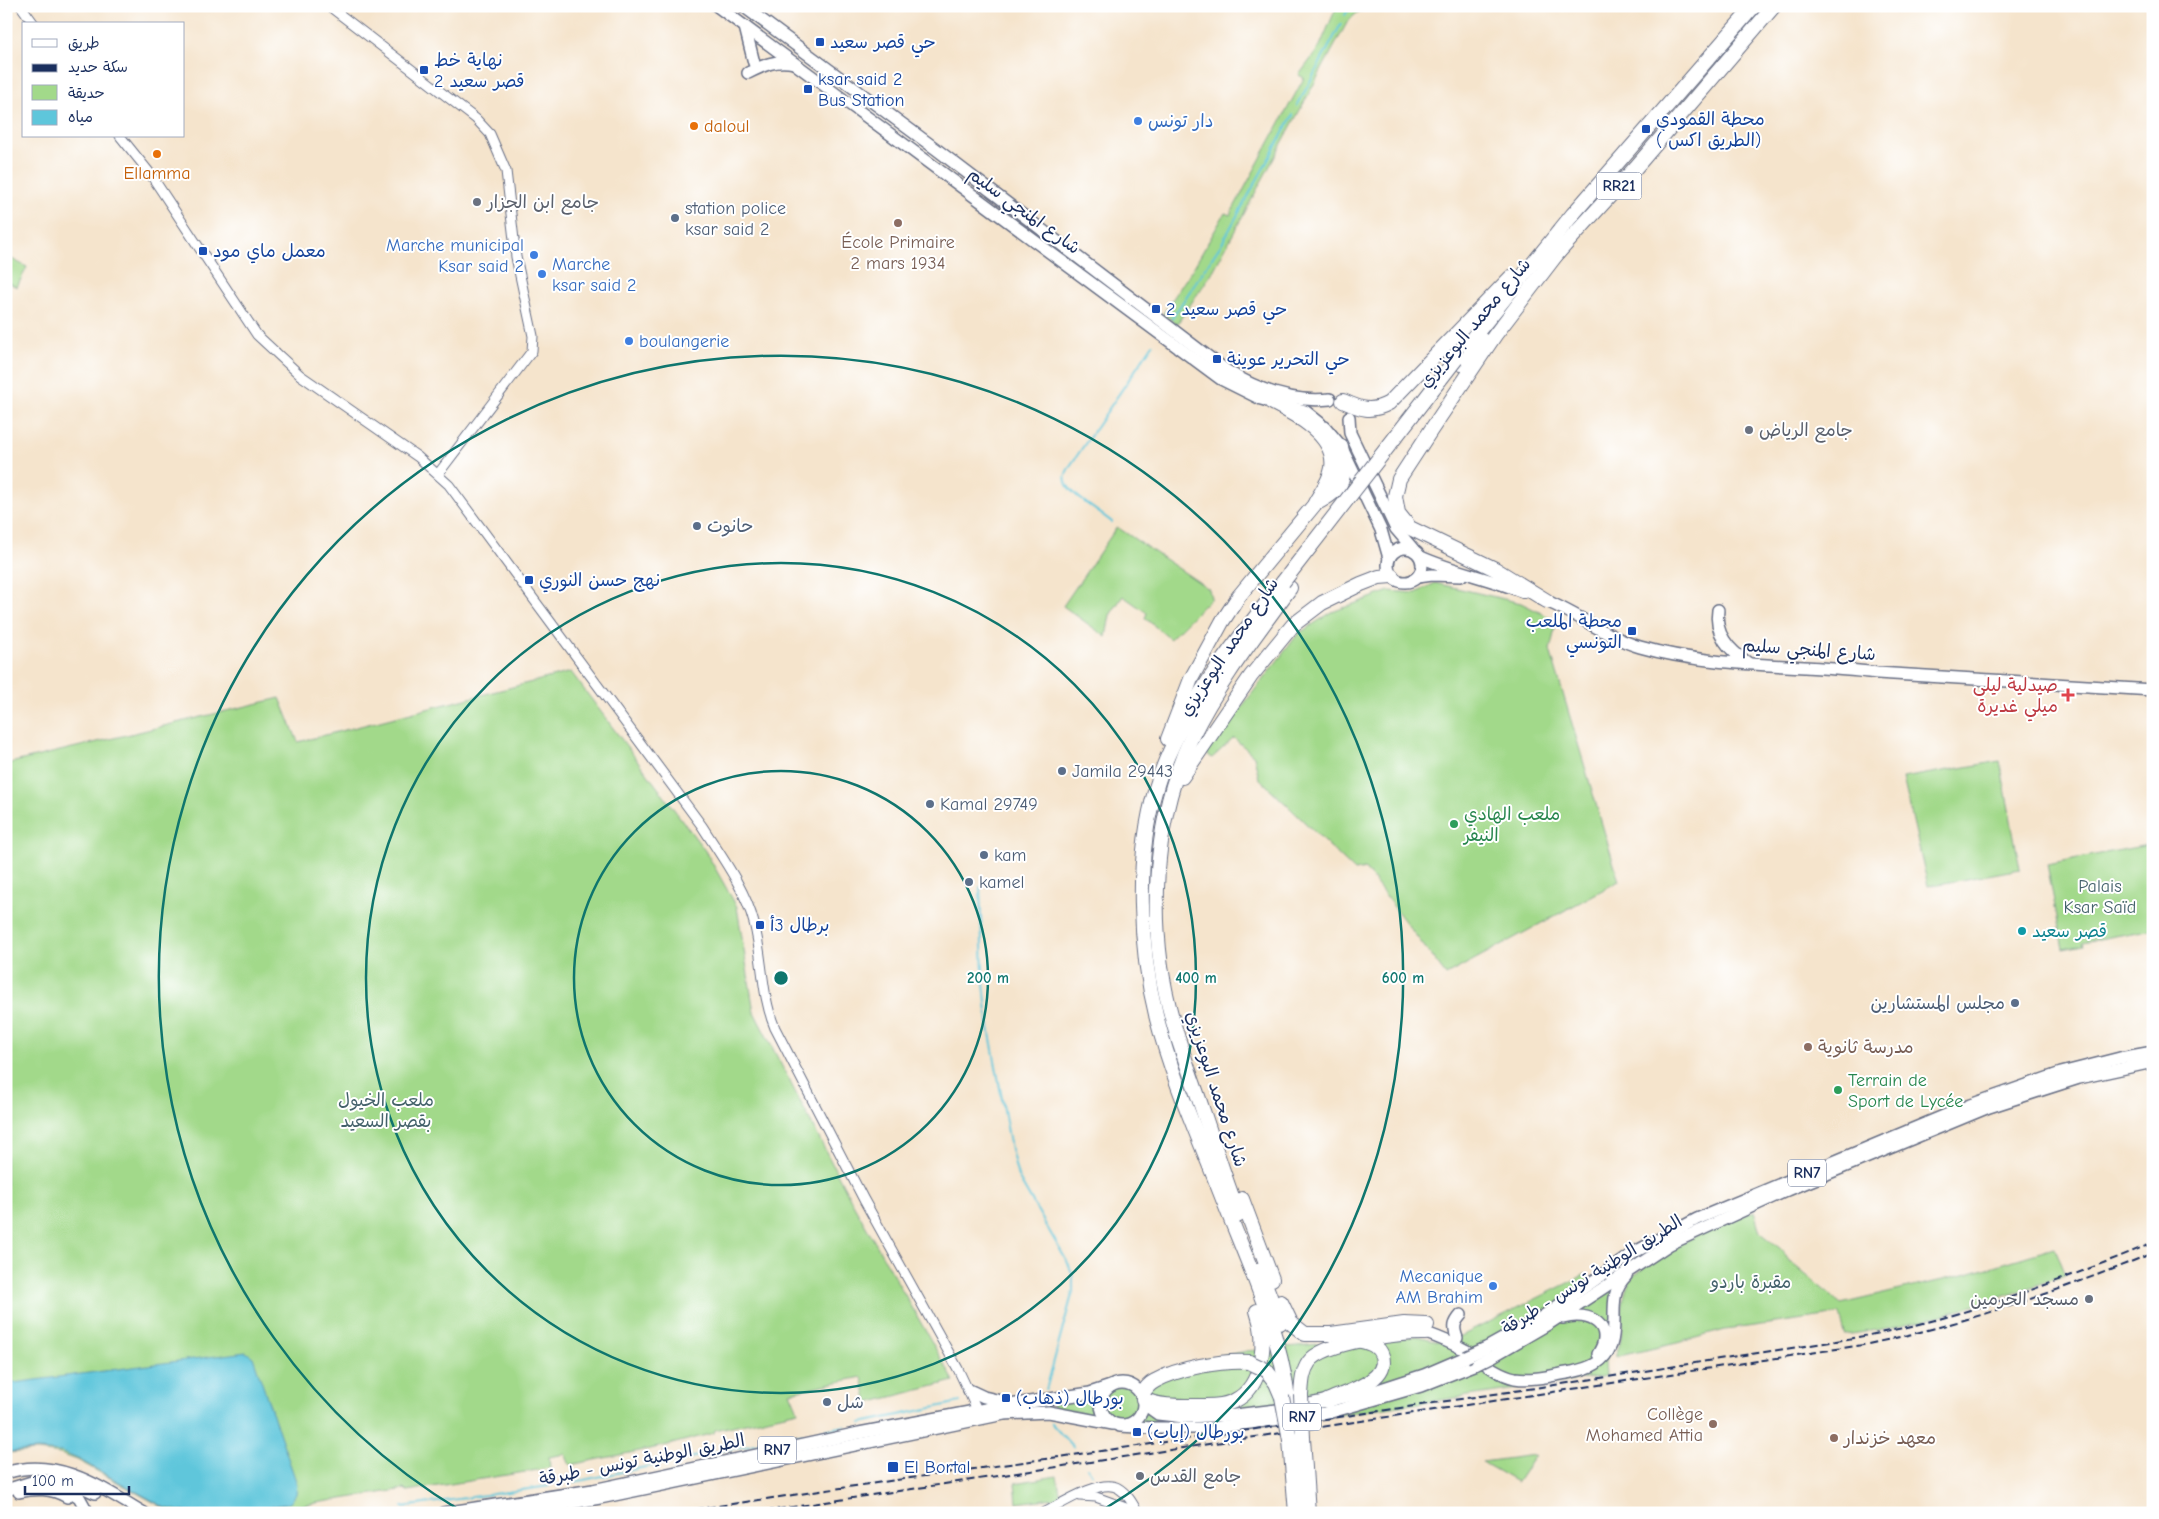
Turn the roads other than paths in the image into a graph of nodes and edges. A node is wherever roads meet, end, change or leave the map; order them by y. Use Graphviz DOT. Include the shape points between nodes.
graph roads {
  1 [pos="21,6"];
  2 [pos="329,6"];
  3 [pos="717,6"];
  4 [pos="743,6"];
  5 [pos="1754,6"];
  6 [pos="1774,6"];
  7 [pos="33,22"];
  8 [pos="745,27"];
  9 [pos="754,63"];
  10 [pos="795,63"];
  11 [pos="748,73"];
  12 [pos="122,138"];
  13 [pos="1573,214"];
  14 [pos="1560,250"];
  15 [pos="1459,362"];
  16 [pos="1336,400"];
  17 [pos="1272,402"];
  18 [pos="1349,417"];
  19 [pos="1323,425"];
  20 [pos="1431,430"];
  21 [pos="1341,446"];
  22 [pos="438,474"];
  23 [pos="1315,504"];
  24 [pos="1396,529"];
  25 [pos="1417,553"];
  26 [pos="1389,558"];
  27 [pos="1392,576"];
  28 [pos="1418,577"];
  29 [pos="1478,577"];
  30 [pos="1286,585"];
  31 [pos="1547,601"];
  32 [pos="1718,610"];
  33 [pos="1748,663"];
  34 [pos="2153,690"];
  35 [pos="1156,787"];
  36 [pos="1172,792"];
  37 [pos="2153,1052"];
  38 [pos="2153,1062"];
  39 [pos="1195,1109"];
  40 [pos="1639,1262"];
  41 [pos="1461,1315"];
  42 [pos="1550,1323"];
  43 [pos="1427,1329"];
  44 [pos="1457,1338"];
  45 [pos="1357,1341"];
  46 [pos="1489,1352"];
  47 [pos="1111,1386"];
  48 [pos="969,1390"];
  49 [pos="1292,1397"];
  50 [pos="1143,1399"];
  51 [pos="1327,1401"];
  52 [pos="1017,1404"];
  53 [pos="979,1414"];
  54 [pos="1116,1425"];
  55 [pos="1297,1439"];
  56 [pos="6,1473"];
  57 [pos="35,1481"];
  58 [pos="6,1490"];
  59 [pos="1077,1496"];
  60 [pos="6,1498"];
  61 [pos="1138,1512"];
  62 [pos="80,1513"];
  63 [pos="88,1513"];
  64 [pos="132,1513"];
  65 [pos="144,1513"];
  66 [pos="443,1513"];
  67 [pos="511,1513"];
  68 [pos="1044,1513"];
  69 [pos="1296,1513"];
  70 [pos="1308,1513"];
  1 -- 7 [label="street"];
  2 -- 22 [label="street" via="476,119 490,134 506,171 516,258 533,336 532,351"];
  3 -- 8 [label="main road, شارع المنجي سليم"];
  4 -- 16 [label="main road, شارع المنجي سليم" via="1227,371 1249,384 1282,395"];
  5 -- 13 [label="highway, شارع محمد البوعزيزي / RR21"];
  6 -- 14 [label="highway, شارع محمد البوعزيزي / RR21" via="1636,168"];
  8 -- 9 [label="main road"];
  8 -- 10 [label="main road, شارع المنجي سليم"];
  10 -- 11 [label="main road" via="768,63"];
  10 -- 17 [label="main road, شارع المنجي سليم" via="1221,379"];
  12 -- 22 [label="street" via="149,172 257,335 300,375"];
  13 -- 15 [label="highway, شارع محمد البوعزيزي / RR21"];
  13 -- 16 [label="highway" via="1396,398 1374,410"];
  14 -- 15 [label="highway, شارع محمد البوعزيزي / RR21"];
  14 -- 20 [label="highway" via="1495,335"];
  15 -- 30 [label="highway, شارع محمد البوعزيزي / RR21, bridge"];
  16 -- 18 [label="main road, شارع المنجي سليم" via="1348,408"];
  16 -- 19 [label="main road" via="1325,400 1319,408"];
  17 -- 19 [label="main road, شارع المنجي سليم" via="1305,411"];
  17 -- 23 [label="highway" via="1303,420 1329,449 1332,468"];
  18 -- 19 [label="main road" via="1340,429"];
  18 -- 24 [label="main road, شارع المنجي سليم" via="1350,433"];
  19 -- 21 [label="main road, شارع المنجي سليم"];
  20 -- 24 [label="highway" via="1401,466 1391,486 1390,505"];
  20 -- 31 [label="highway" via="1396,488 1396,504 1403,520 1410,528 1495,569"];
  21 -- 23 [label="highway" via="1344,477 1328,498"];
  21 -- 26 [label="main road, شارع المنجي سليم" via="1381,530"];
  22 -- 48 [label="street" via="691,812 730,872 754,923 768,1010 775,1028 864,1200"];
  23 -- 35 [label="highway" via="1239,596 1201,660 1175,718"];
  24 -- 25 [label="main road, شارع المنجي سليم"];
  25 -- 26 [label="main road" via="1408,548 1396,550"];
  25 -- 28 [label="main road" via="1422,568"];
  25 -- 29 [label="main road, شارع المنجي سليم" via="1439,565"];
  26 -- 27 [label="main road, شارع المنجي سليم" via="1388,568"];
  27 -- 28 [label="main road, شارع المنجي سليم" via="1402,582"];
  27 -- 36 [label="highway" via="1379,577 1353,587 1322,603 1293,625 1251,676"];
  28 -- 29 [label="main road, شارع المنجي سليم"];
  29 -- 31 [label="main road, شارع المنجي سليم"];
  30 -- 35 [label="highway, شارع محمد البوعزيزي / RR21" via="1207,683 1187,717"];
  30 -- 36 [label="highway, شارع محمد البوعزيزي / RR21" via="1203,716 1182,760"];
  31 -- 33 [label="main road, شارع المنجي سليم" via="1638,646 1694,658"];
  32 -- 33 [label="main road" via="1718,626 1723,638 1734,653"];
  33 -- 34 [label="main road, شارع المنجي سليم"];
  35 -- 39 [label="highway, شارع محمد البوعزيزي / RR21" via="1144,860 1143,931 1157,1020"];
  36 -- 39 [label="highway, شارع محمد البوعزيزي / RR21" via="1163,824 1160,852 1157,936 1171,1016"];
  37 -- 46 [label="main road, الطريق الوطنية تونس - طبرقة / RN7" via="2061,1073 1970,1105 1697,1219 1635,1252"];
  38 -- 40 [label="main road, الطريق الوطنية تونس - طبرقة / RN7" via="2079,1078 1989,1107 1788,1190 1687,1236"];
  39 -- 43 [label="highway" via="1244,1205 1286,1314 1298,1330 1314,1335 1404,1324"];
  39 -- 49 [label="highway, شارع محمد البوعزيزي / RR21" via="1279,1346"];
  39 -- 50 [label="highway" via="1206,1178 1258,1312 1263,1332 1262,1354 1251,1385 1234,1401 1211,1406 1182,1406"];
  40 -- 42 [label="main road, الطريق الوطنية تونس - طبرقة / RN7"];
  40 -- 43 [label="main road" via="1620,1281 1613,1309 1613,1334 1607,1353 1594,1366 1533,1378 1513,1378"];
  41 -- 44 [label="main road" via="1455,1322"];
  42 -- 44 [label="main road" via="1573,1315 1590,1317 1603,1335 1597,1356 1583,1364 1522,1374 1497,1366"];
  42 -- 46 [label="main road, الطريق الوطنية تونس - طبرقة / RN7"];
  43 -- 44 [label="main road"];
  43 -- 45 [label="highway"];
  45 -- 49 [label="highway" via="1316,1354"];
  45 -- 51 [label="highway" via="1372,1344 1379,1350 1383,1364 1381,1371 1376,1378"];
  46 -- 51 [label="main road, الطريق الوطنية تونس - طبرقة / RN7, bridge" via="1399,1383"];
  46 -- 54 [label="main road, الطريق الوطنية تونس - طبرقة / RN7, bridge" via="1477,1364 1405,1391 1312,1415 1210,1428"];
  47 -- 50 [label="main road, RN7" via="1126,1383 1137,1388"];
  47 -- 52 [label="main road, الطريق الوطنية تونس - طبرقة / RN7" via="1090,1393"];
  47 -- 54 [label="main road" via="1103,1394 1100,1404 1102,1412"];
  48 -- 52 [label="main road" via="984,1397"];
  48 -- 53 [label="street"];
  49 -- 50 [label="highway, bridge" via="1266,1370 1248,1362 1210,1365 1161,1378 1148,1386"];
  49 -- 55 [label="highway, bridge"];
  49 -- 55 [label="highway, bridge"];
  50 -- 51 [label="main road, الطريق الوطنية تونس - طبرقة / RN7" via="1153,1412 1167,1416 1207,1417"];
  50 -- 54 [label="main road" via="1136,1420"];
  52 -- 53 [label="main road, الطريق الوطنية تونس - طبرقة / RN7"];
  53 -- 54 [label="main road, الطريق الوطنية تونس - طبرقة / RN7" via="1049,1412"];
  53 -- 66 [label="main road, الطريق الوطنية تونس - طبرقة / RN7" via="841,1437 593,1490"];
  53 -- 67 [label="main road, الطريق الوطنية تونس - طبرقة / RN7" via="591,1500"];
  55 -- 69 [label="highway"];
  55 -- 70 [label="highway"];
  56 -- 65 [label="main road" via="41,1468 71,1474"];
  57 -- 58 [label="main road"];
  57 -- 63 [label="main road" via="56,1484 72,1491"];
  57 -- 64 [label="main road" via="66,1481"];
  59 -- 61 [label="street" via="1096,1497"];
  59 -- 61 [label="street" via="1097,1487 1114,1486 1123,1492"];
  59 -- 68 [label="street"];
  60 -- 62 [label="main road" via="30,1490 49,1490 73,1501"];
}
